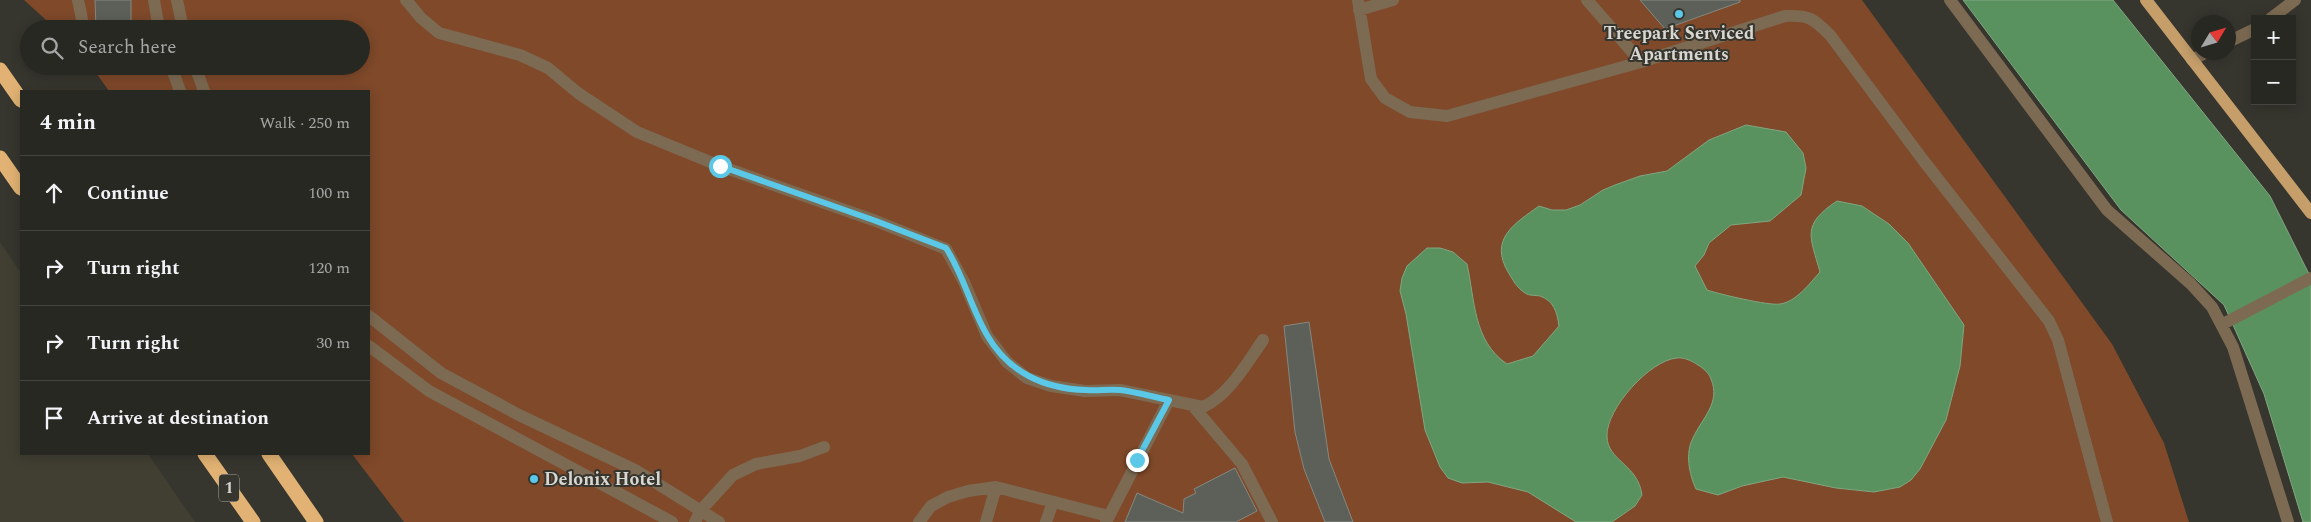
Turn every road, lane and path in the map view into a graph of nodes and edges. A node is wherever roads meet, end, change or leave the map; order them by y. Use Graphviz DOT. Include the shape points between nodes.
graph roads {
  1 [pos="78,0"];
  2 [pos="154,0"];
  3 [pos="177,0"];
  4 [pos="406,0"];
  5 [pos="1393,0"];
  6 [pos="1587,0"];
  7 [pos="1950,0"];
  8 [pos="2146,0"];
  9 [pos="2295,0"];
  10 [pos="1359,5"];
  11 [pos="2275,15"];
  12 [pos="82,20"];
  13 [pos="157,20"];
  14 [pos="181,20"];
  15 [pos="2251,30"];
  16 [pos="2236,38"];
  17 [pos="2191,59"];
  18 [pos="2192,60"];
  19 [pos="1641,62"];
  20 [pos="0,70"];
  21 [pos="174,75"];
  22 [pos="198,75"];
  23 [pos="180,90"];
  24 [pos="204,90"];
  25 [pos="20,99"];
  26 [pos="0,158"];
  27 [pos="20,187"];
  28 [pos="2311,212"];
  29 [pos="2311,278"];
  30 [pos="370,317"];
  31 [pos="2223,324"];
  32 [pos="1263,340"];
  33 [pos="370,347"];
  34 [pos="1169,400"];
  35 [pos="1193,406"];
  36 [pos="824,448"];
  37 [pos="206,455"];
  38 [pos="269,455"];
  39 [pos="996,487"];
  40 [pos="1053,502"];
  41 [pos="701,510"];
  42 [pos="1107,519"];
  43 [pos="253,522"];
  44 [pos="316,522"];
  45 [pos="672,522"];
  46 [pos="695,522"];
  47 [pos="719,522"];
  48 [pos="919,522"];
  49 [pos="986,522"];
  50 [pos="1046,522"];
  51 [pos="1272,522"];
  52 [pos="2107,522"];
  53 [pos="2288,522"];
  1 -- 12 [label="street"];
  2 -- 13 [label="street"];
  3 -- 14 [label="street"];
  4 -- 34 [label="street" via="420,18 439,33 520,54 548,68 578,93 637,132 720,166 946,248 987,336 1007,362 1027,378 1051,386 1120,390"];
  5 -- 10 [label="street"];
  6 -- 19 [label="street"];
  7 -- 31 [label="street" via="2107,210 2191,284"];
  8 -- 17 [label="main road"];
  9 -- 11 [label="street"];
  10 -- 19 [label="street" via="1371,79 1385,98 1410,112 1447,116"];
  15 -- 16 [label="street"];
  18 -- 28 [label="main road"];
  19 -- 52 [label="street" via="1785,16 1803,15 1815,20 1830,35 2049,321 2058,340"];
  20 -- 25 [label="highway"];
  21 -- 23 [label="street"];
  22 -- 24 [label="street"];
  26 -- 27 [label="highway"];
  29 -- 31 [label="street"];
  30 -- 41 [label="street" via="441,372 520,415 637,471"];
  31 -- 53 [label="street"];
  32 -- 35 [label="street" via="1234,380 1211,403 1203,407"];
  33 -- 45 [label="street" via="429,391"];
  34 -- 35 [label="street"];
  34 -- 42 [label="street"];
  35 -- 51 [label="street" via="1242,464"];
  36 -- 41 [label="street" via="756,464 733,474"];
  37 -- 43 [label="highway, 1"];
  38 -- 44 [label="highway"];
  39 -- 40 [label="street"];
  39 -- 48 [label="street" via="948,497 931,506"];
  39 -- 49 [label="street"];
  40 -- 42 [label="street"];
  40 -- 50 [label="street"];
  41 -- 46 [label="street"];
  41 -- 47 [label="street"];
}
